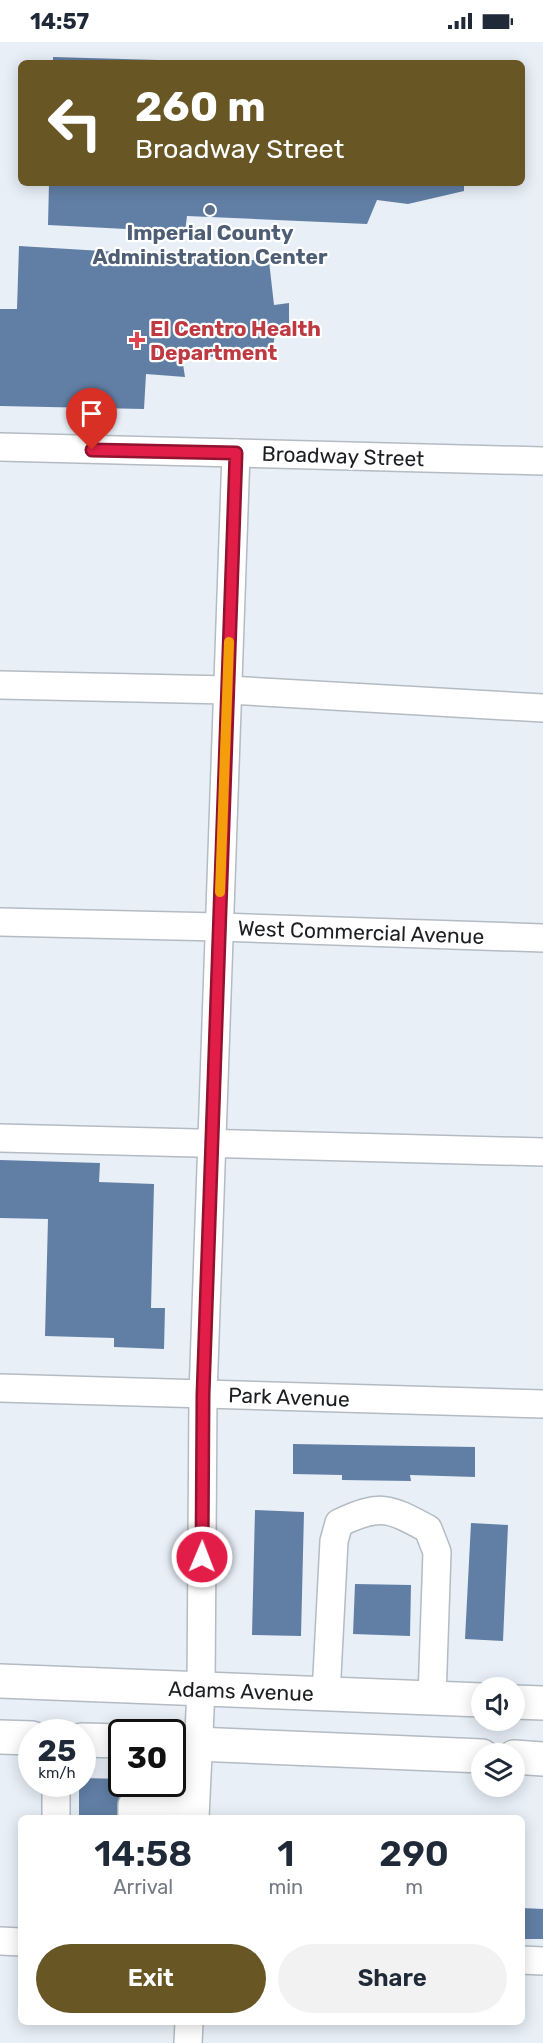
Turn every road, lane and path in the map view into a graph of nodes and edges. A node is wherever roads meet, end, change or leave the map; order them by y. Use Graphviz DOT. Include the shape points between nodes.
graph roads {
  1 [pos="0,447"];
  2 [pos="236,453"];
  3 [pos="543,461"];
  4 [pos="0,685"];
  5 [pos="228,690"];
  6 [pos="543,708"];
  7 [pos="0,922"];
  8 [pos="219,927"];
  9 [pos="543,938"];
  10 [pos="0,1138"];
  11 [pos="212,1142"];
  12 [pos="543,1152"];
  13 [pos="0,1388"];
  14 [pos="203,1395"];
  15 [pos="543,1404"];
  16 [pos="0,1681"];
  17 [pos="201,1690"];
  18 [pos="326,1695"];
  19 [pos="432,1698"];
  20 [pos="471,1700"];
  21 [pos="525,1702"];
  22 [pos="543,1703"];
  23 [pos="0,1737"];
  24 [pos="18,1738"];
  25 [pos="186,1741"];
  26 [pos="186,1744"];
  27 [pos="186,1751"];
  28 [pos="471,1756"];
  29 [pos="525,1757"];
  30 [pos="543,1758"];
  31 [pos="56,1797"];
  32 [pos="195,1813"];
  33 [pos="56,1815"];
  34 [pos="132,1815"];
  35 [pos="0,1941"];
  36 [pos="18,1942"];
  37 [pos="525,1960"];
  38 [pos="543,1961"];
  39 [pos="189,2025"];
  40 [pos="188,2043"];
  1 -- 2 [label="street, Broadway Street"];
  2 -- 3 [label="street, Broadway Street"];
  2 -- 5 [label="street"];
  4 -- 5 [label="street"];
  5 -- 6 [label="street"];
  5 -- 8 [label="street"];
  7 -- 8 [label="street, West Commercial Avenue"];
  8 -- 9 [label="street, West Commercial Avenue"];
  8 -- 11 [label="street"];
  10 -- 11 [label="street"];
  11 -- 12 [label="street"];
  11 -- 14 [label="street"];
  13 -- 14 [label="street, Park Avenue"];
  14 -- 15 [label="street, Park Avenue"];
  14 -- 17 [label="street"];
  16 -- 17 [label="main road, Adams Avenue"];
  17 -- 18 [label="main road, Adams Avenue"];
  17 -- 25 [label="street"];
  18 -- 19 [label="main road, Adams Avenue"];
  18 -- 19 [label="street" via="334,1541 339,1523 356,1514 381,1509 428,1529 437,1552"];
  19 -- 20 [label="main road, Adams Avenue"];
  21 -- 22 [label="main road"];
  23 -- 24 [label="main road"];
  26 -- 28 [label="main road"];
  27 -- 32 [label="street"];
  29 -- 30 [label="main road"];
  31 -- 33 [label="street"];
  32 -- 34 [label="street" via="132,1805"];
  35 -- 36 [label="street"];
  37 -- 38 [label="street"];
  39 -- 40 [label="street"];
}
